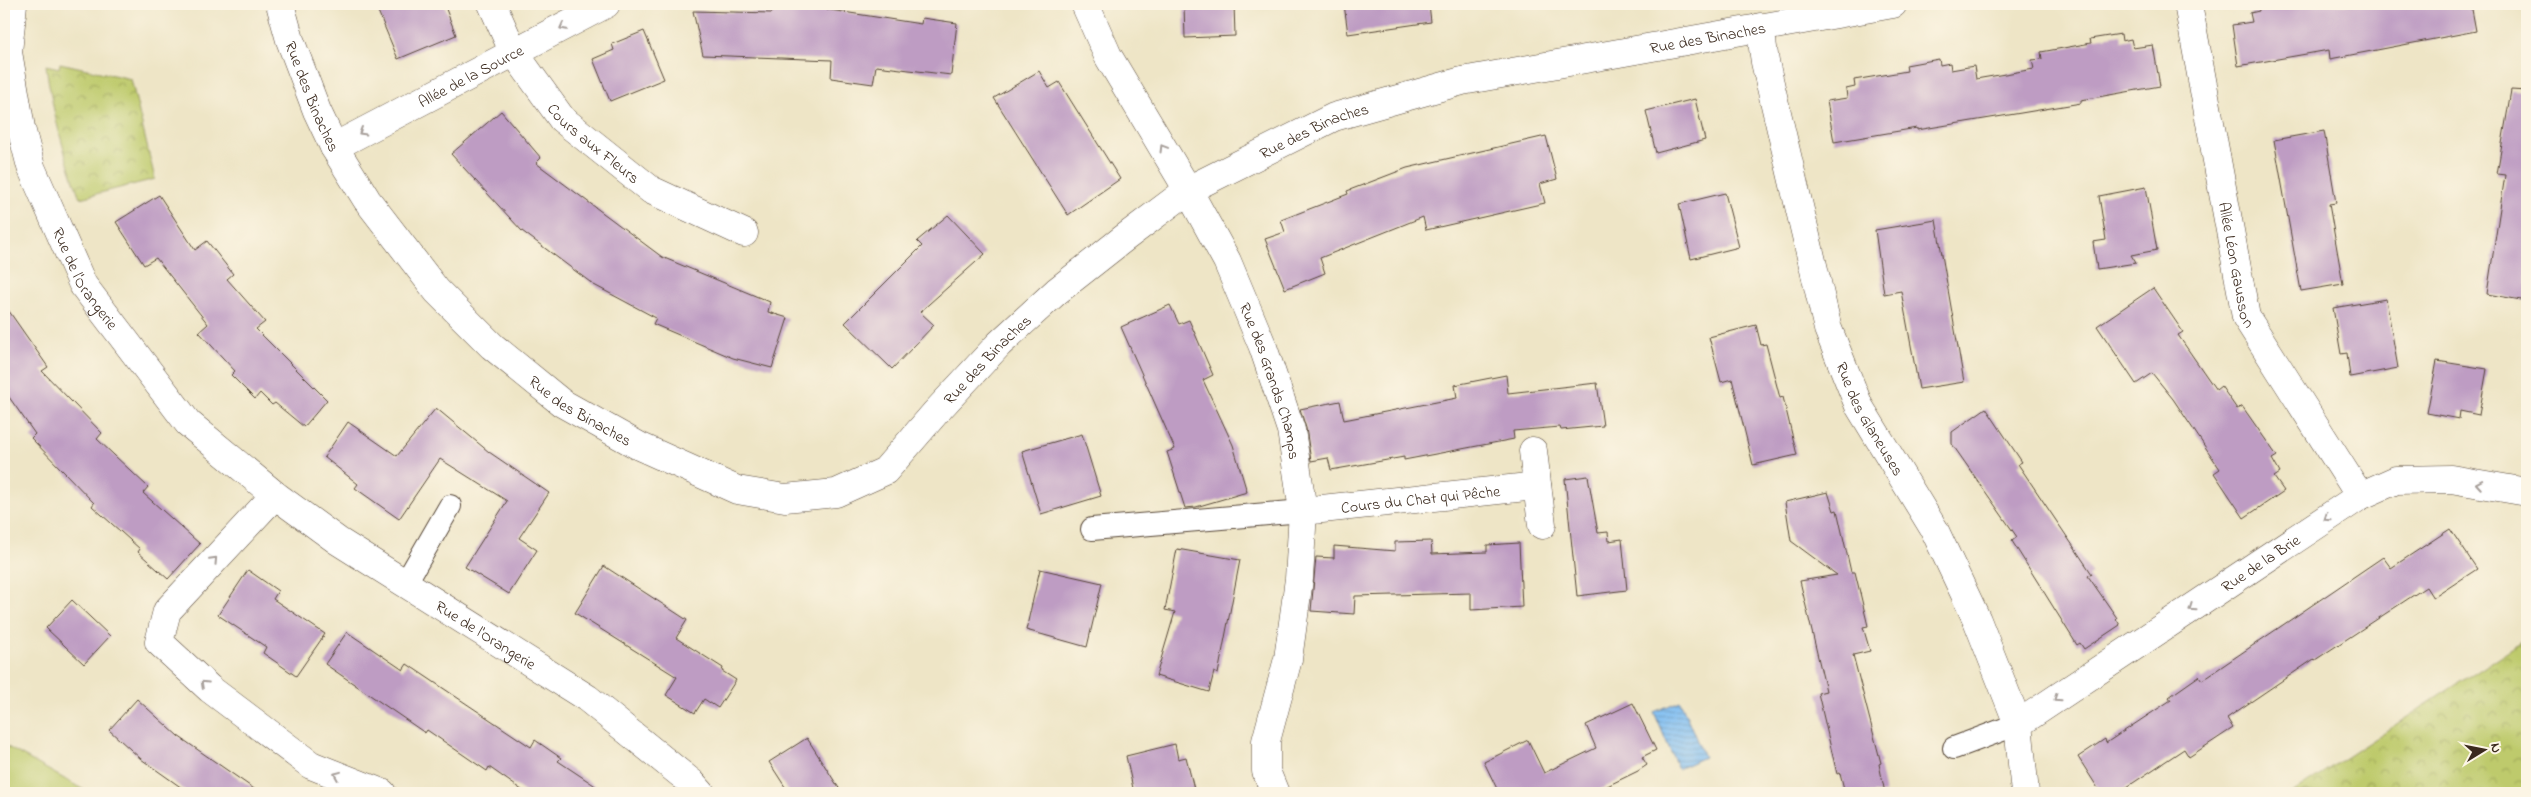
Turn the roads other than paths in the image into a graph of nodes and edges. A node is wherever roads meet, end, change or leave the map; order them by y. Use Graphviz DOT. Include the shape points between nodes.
graph roads {
  1 [pos="13,4"];
  2 [pos="280,4"];
  3 [pos="492,4"];
  4 [pos="606,4"];
  5 [pos="1085,4"];
  6 [pos="1893,4"];
  7 [pos="2188,4"];
  8 [pos="1760,27"];
  9 [pos="513,51"];
  10 [pos="334,147"];
  11 [pos="1188,190"];
  12 [pos="744,232"];
  13 [pos="1534,451"];
  14 [pos="1537,486"];
  15 [pos="2527,492"];
  16 [pos="275,495"];
  17 [pos="2360,496"];
  18 [pos="450,506"];
  19 [pos="1303,511"];
  20 [pos="1542,525"];
  21 [pos="1092,528"];
  22 [pos="405,584"];
  23 [pos="2018,724"];
  24 [pos="1954,748"];
  25 [pos="691,790"];
  26 [pos="382,793"];
  27 [pos="1275,793"];
  28 [pos="2025,793"];
  1 -- 16 [label="street, Rue de l'Orangerie" via="8,52 21,128 31,167 83,285 188,423"];
  2 -- 10 [label="street, Rue des Binaches" via="290,40"];
  3 -- 9 [label="street, Cours aux Fleurs"];
  4 -- 9 [label="street, Allée de la Source, one-way"];
  11 -- 5 [label="street, Rue des Grands Champs, one-way" via="1108,56"];
  6 -- 8 [label="street, Rue des Binaches"];
  7 -- 17 [label="street, Allée Léon Gausson" via="2246,317"];
  8 -- 11 [label="street, Rue des Binaches" via="1462,81 1362,109 1334,117"];
  8 -- 23 [label="street, Rue des Glaneuses" via="1765,62 1828,328 1859,406 1934,529 1977,620"];
  9 -- 10 [label="street, Allée de la Source, one-way"];
  9 -- 12 [label="street, Cours aux Fleurs" via="562,119 651,190"];
  10 -- 11 [label="street, Rue des Binaches" via="387,229 437,291 492,346 562,403 639,446 737,490 785,498 836,492 885,471 999,344 1057,291"];
  11 -- 19 [label="street, Rue des Grands Champs" via="1227,261 1264,347 1291,430"];
  13 -- 14 [label="street"];
  14 -- 19 [label="street, Cours du Chat qui Pêche"];
  14 -- 20 [label="street"];
  15 -- 17 [label="street, Rue de la Brie, one-way" via="2451,479 2396,480"];
  16 -- 22 [label="street, Rue de l'Orangerie"];
  26 -- 16 [label="street, one-way" via="311,765 210,689 159,642 167,610"];
  17 -- 23 [label="street, Rue de la Brie, one-way"];
  18 -- 22 [label="lane"];
  19 -- 21 [label="lane"];
  19 -- 27 [label="street, Rue des Grands Champs" via="1299,579 1288,659 1266,741 1266,771"];
  22 -- 25 [label="street, Rue de l'Orangerie" via="587,698"];
  23 -- 24 [label="lane"];
  23 -- 28 [label="street, Rue des Glaneuses"];
}
